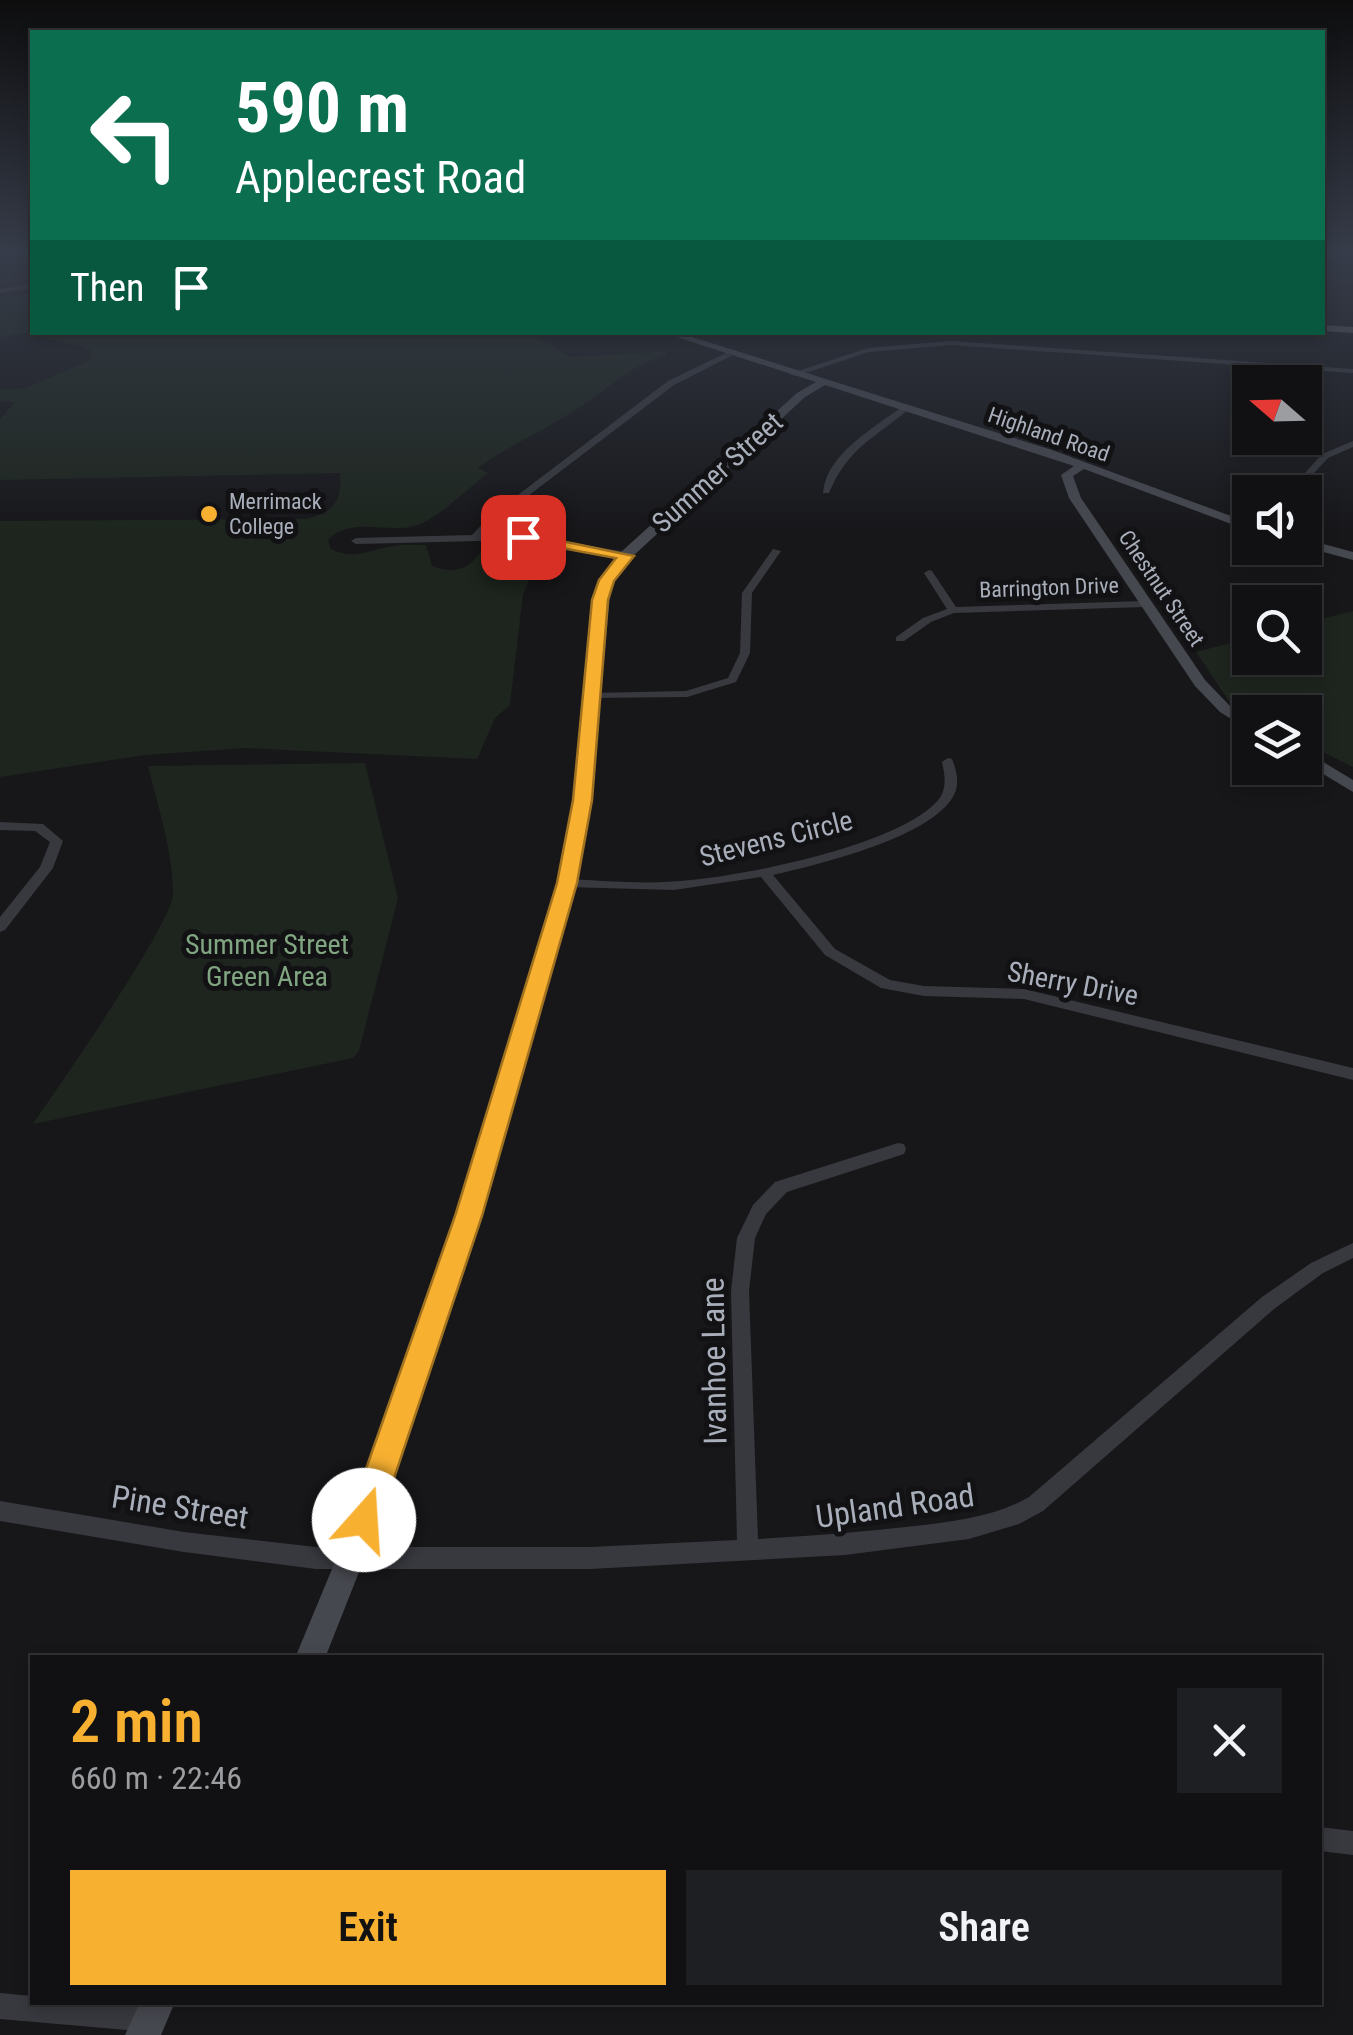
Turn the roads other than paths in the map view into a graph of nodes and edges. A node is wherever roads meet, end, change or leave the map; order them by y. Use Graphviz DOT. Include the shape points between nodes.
graph roads {
  1 [pos="701,345"];
  2 [pos="928,345"];
  3 [pos="979,345"];
  4 [pos="723,353"];
  5 [pos="1353,371"];
  6 [pos="794,374"];
  7 [pos="822,383"];
  8 [pos="906,408"];
  9 [pos="1353,444"];
  10 [pos="1084,465"];
  11 [pos="1308,475"];
  12 [pos="826,491"];
  13 [pos="1232,521"];
  14 [pos="476,536"];
  15 [pos="356,541"];
  16 [pos="1322,548"];
  17 [pos="776,551"];
  18 [pos="626,556"];
  19 [pos="1353,556"];
  20 [pos="929,573"];
  21 [pos="1145,604"];
  22 [pos="953,610"];
  23 [pos="900,639"];
  24 [pos="592,696"];
  25 [pos="1232,714"];
  26 [pos="948,762"];
  27 [pos="1322,767"];
  28 [pos="1353,787"];
  29 [pos="0,826"];
  30 [pos="764,872"];
  31 [pos="567,883"];
  32 [pos="0,927"];
  33 [pos="1353,1074"];
  34 [pos="898,1149"];
  35 [pos="1353,1250"];
  36 [pos="0,1511"];
  37 [pos="748,1548"];
  38 [pos="351,1557"];
  39 [pos="311,1655"];
  40 [pos="1322,1839"];
  41 [pos="1353,1843"];
  42 [pos="0,2006"];
  43 [pos="151,2019"];
  1 -- 4 [label="street, Highland Road"];
  2 -- 6 [label="street" via="868,350"];
  3 -- 5 [label="street"];
  4 -- 6 [label="street, Highland Road"];
  4 -- 14 [label="street" via="671,383"];
  6 -- 7 [label="street, Highland Road"];
  7 -- 8 [label="street, Highland Road"];
  7 -- 18 [label="street, Summer Street" via="795,400"];
  8 -- 10 [label="street, Highland Road"];
  8 -- 12 [label="street" via="845,457"];
  9 -- 11 [label="street" via="1325,456"];
  10 -- 13 [label="street, Highland Road"];
  10 -- 21 [label="street, Chestnut Street" via="1067,476 1070,490"];
  14 -- 15 [label="street"];
  14 -- 18 [label="street" via="545,539"];
  16 -- 19 [label="street"];
  17 -- 24 [label="street" via="747,593 745,653 732,680 687,694"];
  18 -- 24 [label="street, Summer Street" via="602,590"];
  20 -- 22 [label="street, Barrington Drive"];
  21 -- 22 [label="street, Barrington Drive"];
  21 -- 25 [label="street, Chestnut Street" via="1200,683"];
  22 -- 23 [label="street, Barrington Drive"];
  24 -- 31 [label="street, Summer Street"];
  26 -- 30 [label="street, Stevens Circle" via="947,796 918,823"];
  27 -- 28 [label="street"];
  29 -- 32 [label="street" via="38,827 57,841 46,868"];
  30 -- 31 [label="street, Stevens Circle" via="673,886"];
  30 -- 33 [label="street, Sherry Drive" via="830,952 886,984 1024,994"];
  31 -- 38 [label="street, Summer Street" via="468,1216"];
  34 -- 37 [label="street, Ivanhoe Lane" via="782,1187 746,1238 740,1291"];
  35 -- 37 [label="street, Upland Road" via="1268,1303 1019,1514 888,1540"];
  36 -- 38 [label="street, Pine Street" via="222,1548"];
  37 -- 38 [label="street, Upland Road" via="655,1558"];
  38 -- 39 [label="street, Summer Street"];
  40 -- 41 [label="street"];
  42 -- 43 [label="street"];
}
